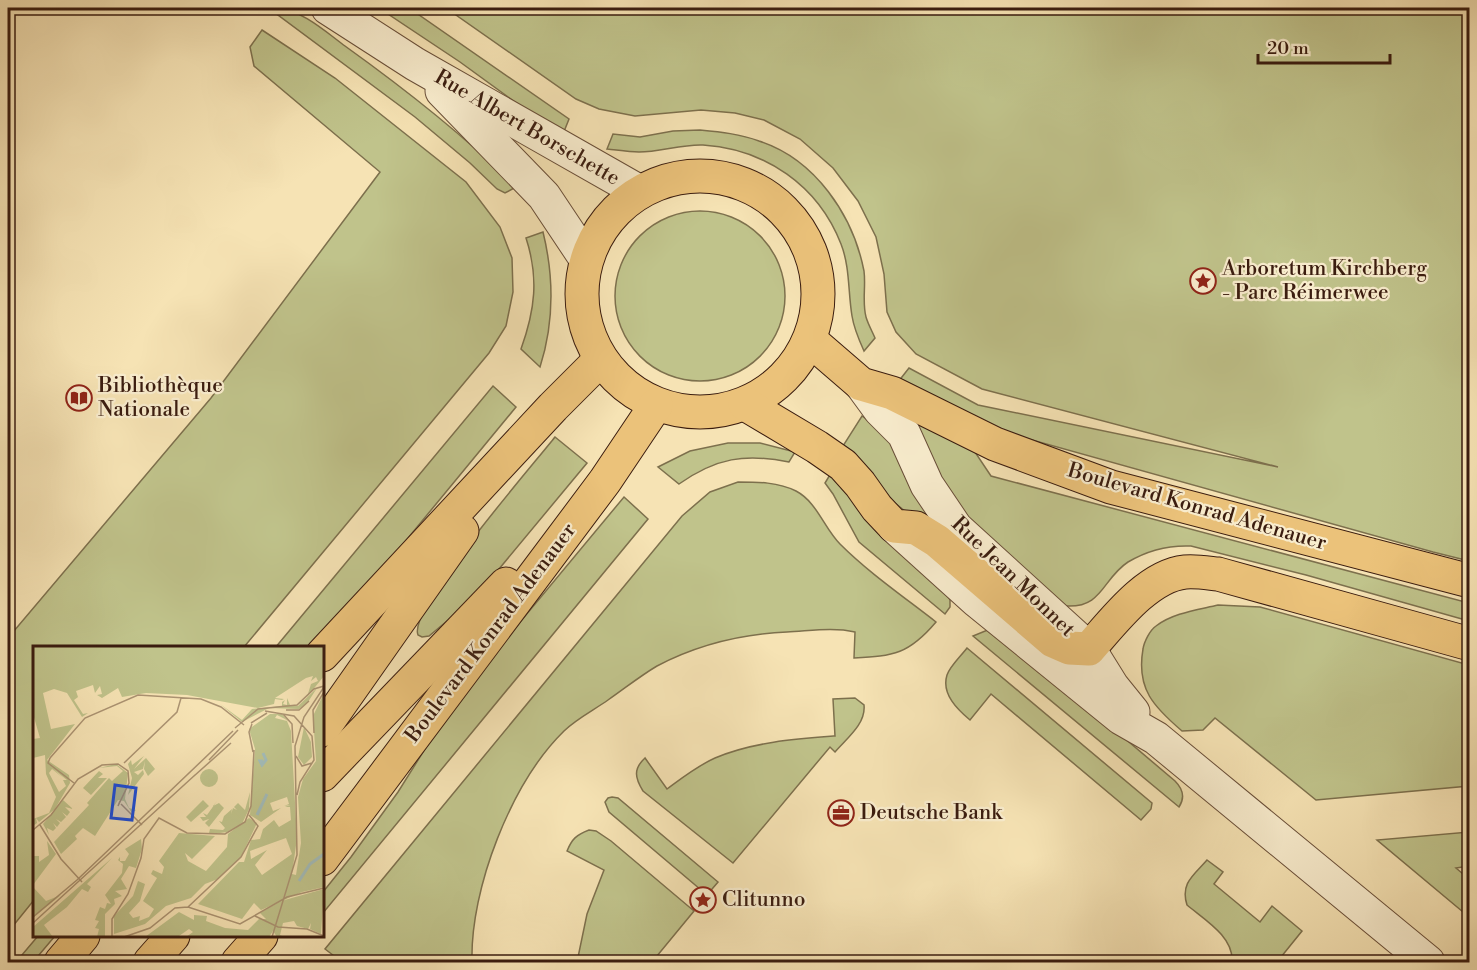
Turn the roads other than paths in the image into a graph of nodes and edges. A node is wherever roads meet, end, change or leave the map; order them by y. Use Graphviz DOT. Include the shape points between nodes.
graph roads {
  1 [pos="328,8"];
  2 [pos="415,64"];
  3 [pos="640,192"];
  4 [pos="586,259"];
  5 [pos="810,340"];
  6 [pos="601,360"];
  7 [pos="861,384"];
  8 [pos="745,404"];
  9 [pos="656,405"];
  10 [pos="536,426"];
  11 [pos="605,481"];
  12 [pos="894,526"];
  13 [pos="1470,581"];
  14 [pos="1470,644"];
  15 [pos="1089,649"];
  16 [pos="324,653"];
  17 [pos="324,727"];
  18 [pos="1165,746"];
  19 [pos="324,773"];
  20 [pos="324,856"];
  21 [pos="82,937"];
  22 [pos="172,937"];
  23 [pos="260,937"];
  24 [pos="61,963"];
  25 [pos="150,963"];
  26 [pos="238,963"];
  27 [pos="1428,963"];
  1 -- 2 [label="street, Rue Albert Borschette"];
  2 -- 3 [label="street, Rue Albert Borschette"];
  2 -- 4 [label="street, Rue Albert Borschette" via="544,196"];
  3 -- 4 [label="main road" via="616,210 598,232"];
  3 -- 5 [label="main road" via="674,178 711,176 746,185 778,205 802,233 816,267 818,304"];
  4 -- 6 [label="main road" via="582,293 586,328"];
  5 -- 7 [label="main road, Boulevard Konrad Adenauer"];
  5 -- 8 [label="main road" via="794,367 772,389"];
  6 -- 9 [label="main road" via="625,386"];
  6 -- 10 [label="main road"];
  7 -- 13 [label="main road, Boulevard Konrad Adenauer" via="892,393 995,444 1111,487"];
  7 -- 15 [label="street, Rue Jean Monnet" via="904,434 927,485 956,528"];
  8 -- 9 [label="main road" via="716,412 685,413"];
  8 -- 12 [label="main road, Rue Jean Monnet" via="843,465"];
  9 -- 11 [label="main road, Boulevard Konrad Adenauer"];
  10 -- 16 [label="main road"];
  10 -- 17 [label="main road"];
  11 -- 19 [label="main road"];
  11 -- 20 [label="main road, Boulevard Konrad Adenauer"];
  12 -- 15 [label="main road, Rue Jean Monnet" via="916,528 937,541 1053,641 1069,648"];
  12 -- 18 [label="street, Rue Jean Monnet" via="977,601 1121,718"];
  14 -- 15 [label="main road, Rue Jean Monnet" via="1218,574 1185,572 1160,581 1136,598"];
  15 -- 18 [label="street, Rue Jean Monnet" via="1112,686"];
  18 -- 27 [label="street, Rue Jean Monnet"];
  21 -- 24 [label="main road"];
  22 -- 25 [label="main road"];
  23 -- 26 [label="main road"];
}
